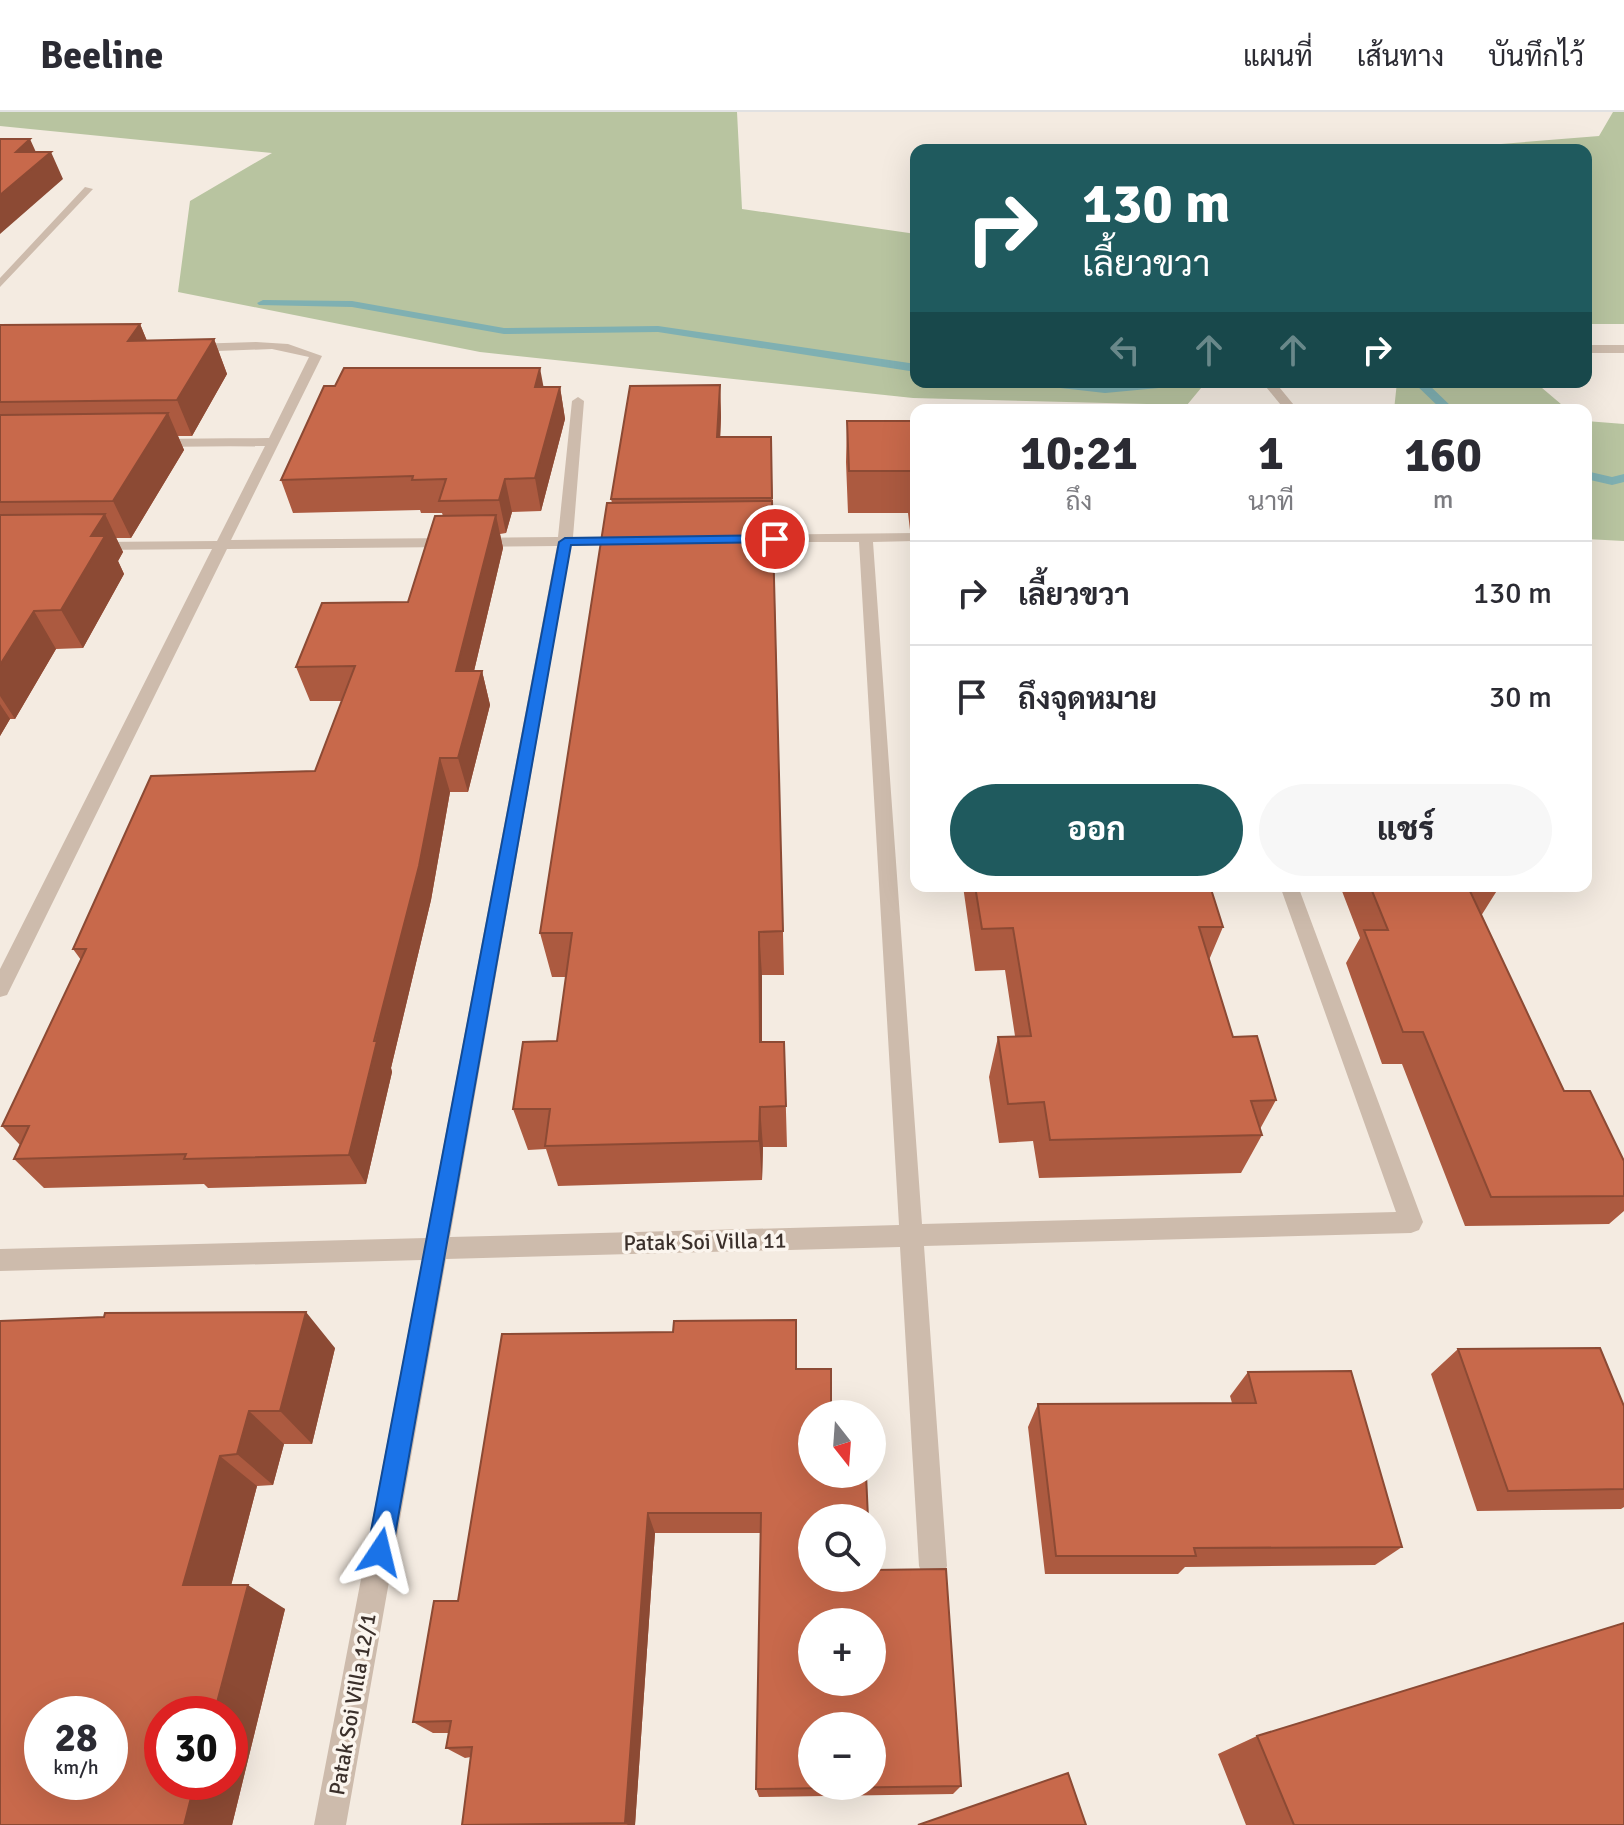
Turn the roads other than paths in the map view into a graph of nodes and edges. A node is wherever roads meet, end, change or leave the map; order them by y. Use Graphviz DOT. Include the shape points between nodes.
graph roads {
  1 [pos="88,189"];
  2 [pos="0,284"];
  3 [pos="184,348"];
  4 [pos="1592,349"];
  5 [pos="1624,349"];
  6 [pos="1273,388"];
  7 [pos="578,401"];
  8 [pos="1287,404"];
  9 [pos="273,442"];
  10 [pos="136,443"];
  11 [pos="910,537"];
  12 [pos="866,538"];
  13 [pos="739,539"];
  14 [pos="644,541"];
  15 [pos="565,542"];
  16 [pos="79,546"];
  17 [pos="221,546"];
  18 [pos="1291,892"];
  19 [pos="24,941"];
  20 [pos="0,942"];
  21 [pos="0,989"];
  22 [pos="913,1236"];
  23 [pos="435,1248"];
  24 [pos="0,1260"];
  25 [pos="933,1566"];
  26 [pos="330,1825"];
  1 -- 2 [label="street"];
  3 -- 9 [label="street" via="263,346 316,356"];
  4 -- 5 [label="street"];
  6 -- 8 [label="street"];
  7 -- 15 [label="street, Patak Soi Villa 12/1"];
  9 -- 10 [label="street"];
  9 -- 17 [label="street"];
  11 -- 12 [label="street"];
  12 -- 13 [label="street"];
  12 -- 22 [label="street"];
  14 -- 15 [label="street"];
  15 -- 17 [label="street"];
  15 -- 23 [label="street, Patak Soi Villa 12/1"];
  16 -- 17 [label="street"];
  17 -- 19 [label="street"];
  18 -- 22 [label="street, Patak Soi Villa 11" via="1411,1222"];
  19 -- 20 [label="street"];
  19 -- 21 [label="street"];
  22 -- 23 [label="street, Patak Soi Villa 11"];
  22 -- 25 [label="street"];
  23 -- 24 [label="street, Patak Soi Villa 11"];
  23 -- 26 [label="street, Patak Soi Villa 12/1"];
}
